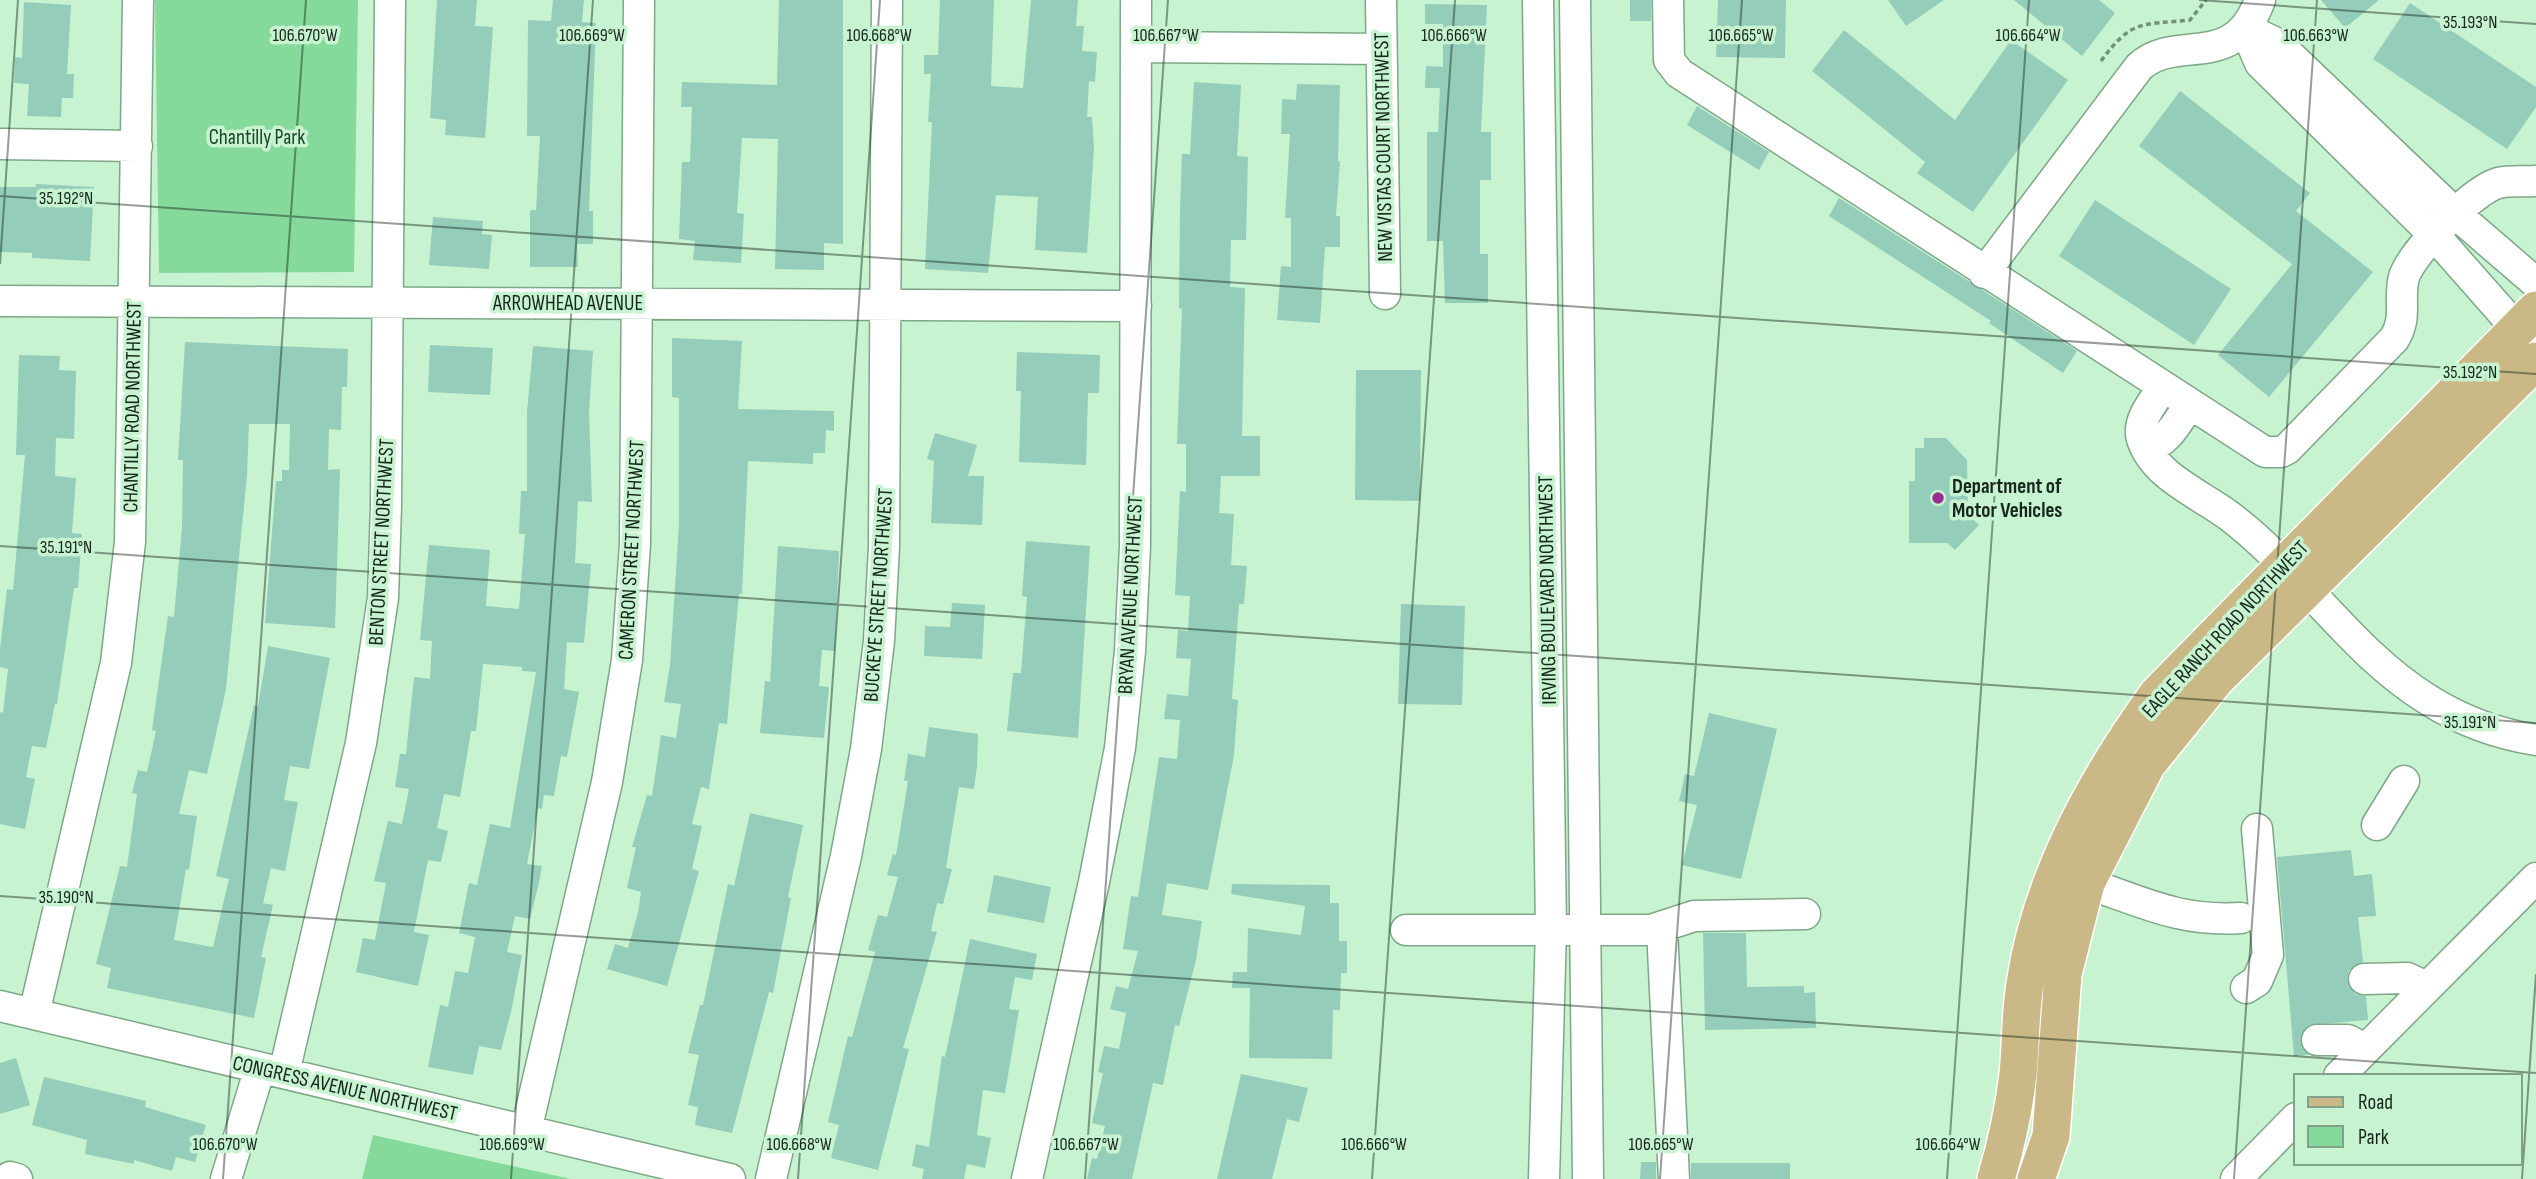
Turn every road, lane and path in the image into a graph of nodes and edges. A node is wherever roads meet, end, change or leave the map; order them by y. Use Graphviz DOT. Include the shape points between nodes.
graph roads {
  1 [pos="138,0"];
  2 [pos="390,0"];
  3 [pos="639,0"];
  4 [pos="887,0"];
  5 [pos="1136,0"];
  6 [pos="1381,0"];
  7 [pos="1538,0"];
  8 [pos="1575,0"];
  9 [pos="1668,0"];
  10 [pos="2206,0"];
  11 [pos="2260,0"];
  12 [pos="2245,28"];
  13 [pos="1137,47"];
  14 [pos="1381,49"];
  15 [pos="2101,61"];
  16 [pos="0,145"];
  17 [pos="137,146"];
  18 [pos="2536,181"];
  19 [pos="2456,214"];
  20 [pos="2435,236"];
  21 [pos="1984,273"];
  22 [pos="2536,283"];
  23 [pos="1385,294"];
  24 [pos="0,300"];
  25 [pos="134,300"];
  26 [pos="388,302"];
  27 [pos="638,303"];
  28 [pos="887,305"];
  29 [pos="1136,306"];
  30 [pos="2530,326"];
  31 [pos="2536,361"];
  32 [pos="2163,387"];
  33 [pos="2190,404"];
  34 [pos="2146,448"];
  35 [pos="2296,578"];
  36 [pos="2536,740"];
  37 [pos="2404,781"];
  38 [pos="2376,825"];
  39 [pos="2256,829"];
  40 [pos="2536,878"];
  41 [pos="2086,883"];
  42 [pos="1805,914"];
  43 [pos="2241,918"];
  44 [pos="1662,928"];
  45 [pos="1550,929"];
  46 [pos="1406,930"];
  47 [pos="1587,931"];
  48 [pos="2364,979"];
  49 [pos="2427,987"];
  50 [pos="2246,988"];
  51 [pos="0,1006"];
  52 [pos="34,1014"];
  53 [pos="2317,1040"];
  54 [pos="2365,1049"];
  55 [pos="272,1070"];
  56 [pos="2341,1074"];
  57 [pos="2294,1120"];
  58 [pos="526,1131"];
  59 [pos="226,1179"];
  60 [pos="730,1179"];
  61 [pos="771,1179"];
  62 [pos="1027,1179"];
  63 [pos="1544,1179"];
  64 [pos="1588,1179"];
  65 [pos="1674,1179"];
  66 [pos="1996,1179"];
  67 [pos="2036,1179"];
  68 [pos="2236,1179"];
  1 -- 17 [label="street, CHANTILLY ROAD NORTHWEST"];
  2 -- 26 [label="street, BENTON STREET NORTHWEST"];
  3 -- 27 [label="street, CAMERON STREET NORTHWEST"];
  4 -- 28 [label="street, BUCKEYE STREET NORTHWEST"];
  5 -- 13 [label="street, BRYAN AVENUE NORTHWEST"];
  6 -- 14 [label="street, NEW VISTAS COURT NORTHWEST"];
  7 -- 45 [label="street, IRVING BOULEVARD NORTHWEST"];
  8 -- 47 [label="street, IRVING BOULEVARD NORTHWEST"];
  9 -- 21 [label="street" via="1669,60 1679,73"];
  10 -- 15 [label="path" via="2190,20 2132,27"];
  11 -- 12 [label="street"];
  12 -- 19 [label="street" via="2278,44"];
  12 -- 20 [label="street" via="2260,63"];
  12 -- 21 [label="street" via="2217,46 2158,55 2139,67"];
  13 -- 14 [label="street"];
  13 -- 29 [label="street, BRYAN AVENUE NORTHWEST"];
  14 -- 23 [label="street, NEW VISTAS COURT NORTHWEST"];
  16 -- 17 [label="street"];
  17 -- 25 [label="street, CHANTILLY ROAD NORTHWEST"];
  18 -- 19 [label="street" via="2486,188"];
  19 -- 20 [label="street"];
  19 -- 22 [label="street"];
  20 -- 30 [label="street"];
  20 -- 33 [label="street" via="2405,274 2403,319 2394,339 2287,449 2273,453 2258,449"];
  21 -- 32 [label="street"];
  24 -- 25 [label="street, ARROWHEAD AVENUE"];
  25 -- 26 [label="street, ARROWHEAD AVENUE"];
  25 -- 52 [label="street, CHANTILLY ROAD NORTHWEST" via="130,542 116,663"];
  26 -- 27 [label="street, ARROWHEAD AVENUE"];
  26 -- 55 [label="street, BENTON STREET NORTHWEST" via="384,571 373,673 361,743"];
  27 -- 28 [label="street, ARROWHEAD AVENUE"];
  27 -- 58 [label="street, CAMERON STREET NORTHWEST" via="635,544 622,697 607,782"];
  28 -- 29 [label="street, ARROWHEAD AVENUE"];
  28 -- 61 [label="street, BUCKEYE STREET NORTHWEST" via="884,547 866,749 846,856"];
  29 -- 62 [label="street, BRYAN AVENUE NORTHWEST" via="1135,546 1120,748"];
  30 -- 35 [label="main road, EAGLE RANCH ROAD NORTHWEST"];
  31 -- 35 [label="main road, EAGLE RANCH ROAD NORTHWEST"];
  32 -- 33 [label="street"];
  32 -- 34 [label="street" via="2140,423"];
  33 -- 34 [label="street" via="2166,438"];
  34 -- 35 [label="street" via="2161,469 2243,527"];
  35 -- 36 [label="street" via="2381,664 2426,699 2477,725"];
  35 -- 41 [label="main road, EAGLE RANCH ROAD NORTHWEST" via="2147,764"];
  35 -- 66 [label="main road, EAGLE RANCH ROAD NORTHWEST" via="2157,695 2118,750 2078,820 2045,904 2025,983 2018,1076"];
  37 -- 38 [label="street"];
  39 -- 50 [label="street" via="2268,955 2257,981"];
  40 -- 49 [label="street"];
  41 -- 43 [label="street" via="2185,917"];
  41 -- 67 [label="main road, EAGLE RANCH ROAD NORTHWEST" via="2063,974 2052,1136"];
  42 -- 44 [label="street" via="1694,916"];
  44 -- 47 [label="street"];
  44 -- 65 [label="street"];
  45 -- 46 [label="street"];
  45 -- 47 [label="street"];
  45 -- 63 [label="street, IRVING BOULEVARD NORTHWEST"];
  47 -- 64 [label="street, IRVING BOULEVARD NORTHWEST"];
  48 -- 49 [label="street" via="2407,978"];
  49 -- 54 [label="street"];
  51 -- 52 [label="street, CONGRESS AVENUE NORTHWEST"];
  52 -- 55 [label="street, CONGRESS AVENUE NORTHWEST"];
  53 -- 54 [label="street" via="2348,1040"];
  54 -- 56 [label="street"];
  55 -- 58 [label="street, CONGRESS AVENUE NORTHWEST"];
  55 -- 59 [label="street, BENTON STREET NORTHWEST"];
  57 -- 68 [label="street"];
  58 -- 60 [label="street, CONGRESS AVENUE NORTHWEST"];
}
